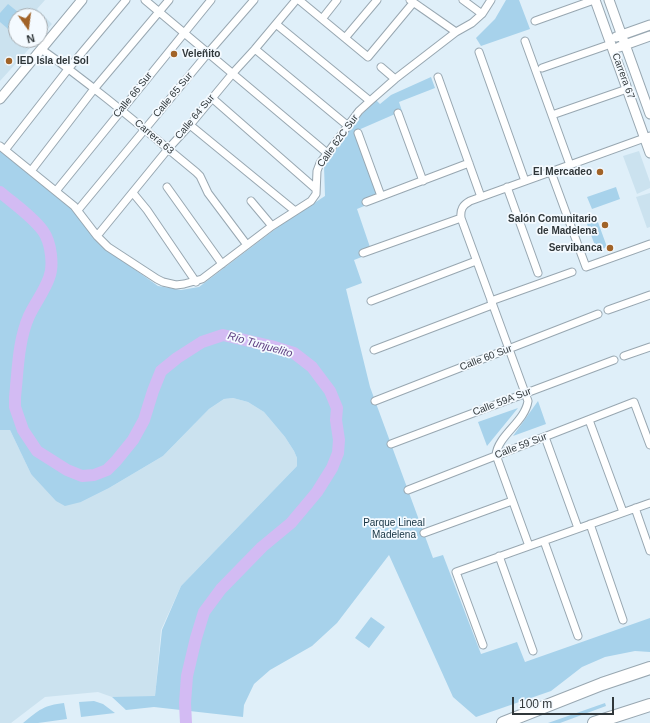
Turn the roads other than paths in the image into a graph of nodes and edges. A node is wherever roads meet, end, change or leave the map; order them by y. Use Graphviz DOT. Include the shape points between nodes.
graph roads {
  1 [pos="82,0"];
  2 [pos="126,0"];
  3 [pos="145,0"];
  4 [pos="169,0"];
  5 [pos="211,0"];
  6 [pos="254,0"];
  7 [pos="297,0"];
  8 [pos="337,0"];
  9 [pos="377,0"];
  10 [pos="462,0"];
  11 [pos="491,0"];
  12 [pos="595,0"];
  13 [pos="609,0"];
  14 [pos="412,1"];
  15 [pos="159,12"];
  16 [pos="482,14"];
  17 [pos="322,19"];
  18 [pos="534,21"];
  19 [pos="276,24"];
  20 [pos="650,25"];
  21 [pos="184,32"];
  22 [pos="456,32"];
  23 [pos="622,35"];
  24 [pos="650,36"];
  25 [pos="345,38"];
  26 [pos="525,41"];
  27 [pos="611,44"];
  28 [pos="625,45"];
  29 [pos="42,49"];
  30 [pos="255,49"];
  31 [pos="208,52"];
  32 [pos="479,52"];
  33 [pos="381,67"];
  34 [pos="69,68"];
  35 [pos="542,68"];
  36 [pos="233,73"];
  37 [pos="438,77"];
  38 [pos="395,79"];
  39 [pos="94,89"];
  40 [pos="627,89"];
  41 [pos="647,94"];
  42 [pos="212,98"];
  43 [pos="0,99"];
  44 [pos="370,101"];
  45 [pos="122,110"];
  46 [pos="398,113"];
  47 [pos="650,114"];
  48 [pos="552,115"];
  49 [pos="190,125"];
  50 [pos="348,126"];
  51 [pos="145,129"];
  52 [pos="358,133"];
  53 [pos="647,137"];
  54 [pos="2,148"];
  55 [pos="168,149"];
  56 [pos="327,153"];
  57 [pos="650,153"];
  58 [pos="468,163"];
  59 [pos="570,165"];
  60 [pos="31,171"];
  61 [pos="551,172"];
  62 [pos="423,180"];
  63 [pos="524,181"];
  64 [pos="167,187"];
  65 [pos="507,188"];
  66 [pos="316,189"];
  67 [pos="56,191"];
  68 [pos="133,193"];
  69 [pos="381,196"];
  70 [pos="481,197"];
  71 [pos="251,201"];
  72 [pos="366,202"];
  73 [pos="78,210"];
  74 [pos="295,211"];
  75 [pos="461,218"];
  76 [pos="272,226"];
  77 [pos="97,236"];
  78 [pos="650,244"];
  79 [pos="246,245"];
  80 [pos="363,253"];
  81 [pos="476,261"];
  82 [pos="222,264"];
  83 [pos="572,272"];
  84 [pos="538,274"];
  85 [pos="196,282"];
  86 [pos="650,295"];
  87 [pos="371,302"];
  88 [pos="492,303"];
  89 [pos="608,310"];
  90 [pos="598,314"];
  91 [pos="650,347"];
  92 [pos="509,349"];
  93 [pos="374,350"];
  94 [pos="624,356"];
  95 [pos="614,360"];
  96 [pos="526,393"];
  97 [pos="375,401"];
  98 [pos="589,420"];
  99 [pos="545,437"];
  100 [pos="391,444"];
  101 [pos="650,445"];
  102 [pos="496,455"];
  103 [pos="408,490"];
  104 [pos="512,501"];
  105 [pos="650,503"];
  106 [pos="635,508"];
  107 [pos="623,512"];
  108 [pos="590,524"];
  109 [pos="578,528"];
  110 [pos="424,533"];
  111 [pos="544,540"];
  112 [pos="529,546"];
  113 [pos="650,551"];
  114 [pos="499,556"];
  115 [pos="623,620"];
  116 [pos="578,636"];
  117 [pos="483,645"];
  118 [pos="533,651"];
  119 [pos="650,668"];
  120 [pos="650,705"];
  121 [pos="533,711"];
  122 [pos="503,723"];
  123 [pos="515,723"];
  124 [pos="594,723"];
  1 -- 29 [label="street"];
  2 -- 34 [label="street"];
  3 -- 15 [label="street"];
  4 -- 15 [label="street"];
  5 -- 21 [label="street, Calle 66 Sur"];
  6 -- 31 [label="street, Calle 65 Sur"];
  7 -- 17 [label="street"];
  7 -- 19 [label="street, Calle 64 Sur"];
  8 -- 17 [label="street"];
  9 -- 25 [label="street"];
  10 -- 16 [label="street"];
  11 -- 16 [label="street, Calle 62C Sur"];
  12 -- 18 [label="street"];
  12 -- 27 [label="street, Carrera 67"];
  13 -- 23 [label="street, Carrera 67"];
  14 -- 22 [label="street"];
  14 -- 25 [label="street" via="368,57"];
  15 -- 21 [label="street"];
  15 -- 39 [label="street"];
  16 -- 22 [label="street, Calle 62C Sur"];
  17 -- 25 [label="street"];
  19 -- 30 [label="street, Calle 64 Sur"];
  19 -- 44 [label="street"];
  20 -- 23 [label="street"];
  21 -- 31 [label="street"];
  21 -- 45 [label="street, Calle 66 Sur"];
  22 -- 38 [label="street, Calle 62C Sur"];
  23 -- 27 [label="street"];
  23 -- 28 [label="street, Carrera 67"];
  24 -- 28 [label="street"];
  26 -- 48 [label="street"];
  27 -- 28 [label="street"];
  27 -- 35 [label="street"];
  27 -- 40 [label="street, Carrera 67"];
  28 -- 41 [label="street, Carrera 67"];
  29 -- 34 [label="street, Carrera 63"];
  29 -- 43 [label="street"];
  30 -- 36 [label="street, Calle 64 Sur"];
  30 -- 50 [label="street"];
  31 -- 36 [label="street"];
  31 -- 51 [label="street, Calle 65 Sur"];
  32 -- 63 [label="street"];
  33 -- 38 [label="street"];
  34 -- 39 [label="street, Carrera 63"];
  34 -- 54 [label="street"];
  36 -- 42 [label="street, Calle 64 Sur"];
  36 -- 56 [label="street"];
  37 -- 58 [label="street"];
  38 -- 44 [label="street, Calle 62C Sur"];
  39 -- 45 [label="street, Carrera 63"];
  39 -- 60 [label="street"];
  40 -- 48 [label="street"];
  40 -- 53 [label="street, Carrera 67"];
  41 -- 47 [label="street, Carrera 67"];
  42 -- 49 [label="street, Calle 64 Sur"];
  42 -- 66 [label="street"];
  44 -- 50 [label="street, Calle 62C Sur"];
  45 -- 51 [label="street, Carrera 63"];
  45 -- 67 [label="street, Calle 66 Sur"];
  46 -- 62 [label="street"];
  48 -- 59 [label="street"];
  49 -- 55 [label="street, Calle 64 Sur"];
  49 -- 74 [label="street"];
  50 -- 56 [label="street, Calle 62C Sur"];
  51 -- 55 [label="street, Carrera 63"];
  51 -- 73 [label="street, Calle 65 Sur"];
  52 -- 69 [label="street"];
  53 -- 57 [label="street, Carrera 67"];
  53 -- 59 [label="street"];
  54 -- 60 [label="street"];
  55 -- 68 [label="street, Calle 64 Sur"];
  55 -- 79 [label="street, Carrera 63" via="200,176 208,193"];
  56 -- 66 [label="street, Calle 62C Sur" via="318,167"];
  58 -- 62 [label="street"];
  58 -- 70 [label="street"];
  59 -- 61 [label="street"];
  60 -- 67 [label="street"];
  61 -- 63 [label="street"];
  61 -- 78 [label="street" via="586,267"];
  62 -- 69 [label="street"];
  63 -- 65 [label="street"];
  64 -- 82 [label="street"];
  65 -- 70 [label="street"];
  65 -- 84 [label="street"];
  66 -- 74 [label="street" via="311,201"];
  67 -- 73 [label="street"];
  68 -- 77 [label="street, Calle 64 Sur"];
  68 -- 85 [label="street"];
  69 -- 72 [label="street"];
  70 -- 75 [label="street" via="462,207"];
  71 -- 76 [label="street"];
  73 -- 77 [label="street"];
  74 -- 76 [label="street"];
  75 -- 80 [label="street"];
  75 -- 81 [label="street"];
  76 -- 79 [label="street"];
  77 -- 85 [label="street" via="108,247 163,282 176,285"];
  79 -- 82 [label="street"];
  81 -- 87 [label="street"];
  81 -- 88 [label="street"];
  82 -- 85 [label="street"];
  83 -- 88 [label="street"];
  86 -- 89 [label="street"];
  88 -- 92 [label="street"];
  88 -- 93 [label="street"];
  90 -- 92 [label="street, Calle 60 Sur"];
  91 -- 94 [label="street"];
  92 -- 96 [label="street"];
  92 -- 97 [label="street, Calle 60 Sur"];
  95 -- 96 [label="street, Calle 59A Sur"];
  96 -- 100 [label="street, Calle 59A Sur"];
  96 -- 102 [label="street" via="527,406 498,446"];
  98 -- 99 [label="street, Calle 59 Sur"];
  98 -- 101 [label="street, Calle 59 Sur" via="634,402"];
  98 -- 107 [label="street"];
  99 -- 102 [label="street, Calle 59 Sur"];
  99 -- 109 [label="street"];
  102 -- 103 [label="street, Calle 59 Sur"];
  102 -- 104 [label="street"];
  104 -- 110 [label="street"];
  104 -- 112 [label="street"];
  105 -- 106 [label="street"];
  106 -- 107 [label="street"];
  106 -- 113 [label="street"];
  107 -- 108 [label="street"];
  108 -- 109 [label="street"];
  108 -- 115 [label="street"];
  109 -- 111 [label="street"];
  111 -- 112 [label="street"];
  111 -- 116 [label="street"];
  112 -- 114 [label="street"];
  114 -- 117 [label="street" via="456,572"];
  114 -- 118 [label="street"];
  119 -- 121 [label="highway"];
  120 -- 124 [label="highway"];
  121 -- 122 [label="highway"];
  121 -- 123 [label="highway"];
}
